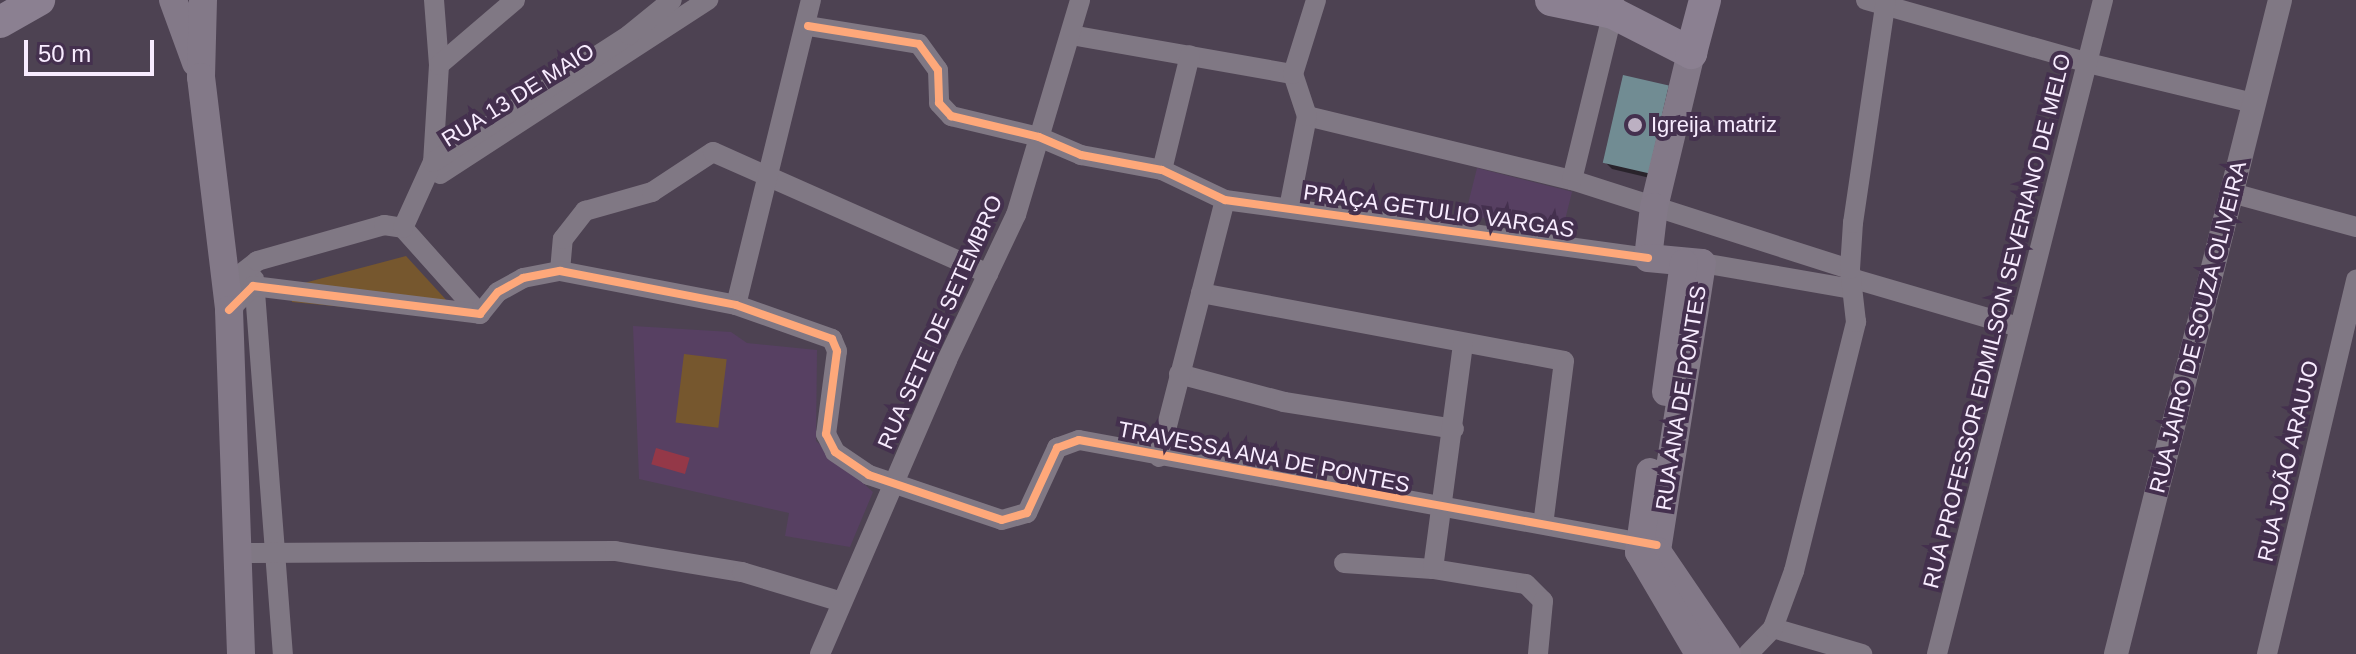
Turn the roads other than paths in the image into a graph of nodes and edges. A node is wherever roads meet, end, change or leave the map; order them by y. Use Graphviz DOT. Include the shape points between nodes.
graph roads {
  1 [pos="173,0"];
  2 [pos="203,0"];
  3 [pos="434,0"];
  4 [pos="515,0"];
  5 [pos="708,0"];
  6 [pos="811,0"];
  7 [pos="1080,0"];
  8 [pos="1316,0"];
  9 [pos="1551,0"];
  10 [pos="2103,0"];
  11 [pos="2280,0"];
  12 [pos="42,2"];
  13 [pos="1879,2"];
  14 [pos="1696,3"];
  15 [pos="1615,7"];
  16 [pos="669,11"];
  17 [pos="0,22"];
  18 [pos="808,26"];
  19 [pos="1071,35"];
  20 [pos="1691,53"];
  21 [pos="1190,55"];
  22 [pos="2088,63"];
  23 [pos="439,65"];
  24 [pos="1293,74"];
  25 [pos="201,77"];
  26 [pos="2253,103"];
  27 [pos="1307,116"];
  28 [pos="1039,137"];
  29 [pos="439,166"];
  30 [pos="1162,170"];
  31 [pos="767,173"];
  32 [pos="1572,180"];
  33 [pos="2232,193"];
  34 [pos="1225,200"];
  35 [pos="1654,207"];
  36 [pos="1289,208"];
  37 [pos="406,219"];
  38 [pos="2356,227"];
  39 [pos="1648,258"];
  40 [pos="1693,262"];
  41 [pos="560,271"];
  42 [pos="988,274"];
  43 [pos="1852,279"];
  44 [pos="2356,279"];
  45 [pos="237,293"];
  46 [pos="1201,293"];
  47 [pos="736,305"];
  48 [pos="480,314"];
  49 [pos="2019,327"];
  50 [pos="1463,344"];
  51 [pos="1179,374"];
  52 [pos="1454,429"];
  53 [pos="1159,457"];
  54 [pos="904,485"];
  55 [pos="1442,508"];
  56 [pos="1543,524"];
  57 [pos="1648,544"];
  58 [pos="277,550"];
  59 [pos="235,553"];
  60 [pos="1344,563"];
  61 [pos="1433,569"];
  62 [pos="842,602"];
  63 [pos="1773,628"];
  64 [pos="241,654"];
  65 [pos="283,654"];
  66 [pos="820,654"];
  67 [pos="1538,654"];
  68 [pos="1699,654"];
  69 [pos="1727,654"];
  70 [pos="1748,654"];
  71 [pos="1862,654"];
  72 [pos="1937,654"];
  73 [pos="2116,654"];
  74 [pos="2267,654"];
  1 -- 25 [label="main road"];
  2 -- 25 [label="main road"];
  3 -- 23 [label="street"];
  4 -- 23 [label="street"];
  5 -- 16 [label="street, RUA 13 DE MAIO"];
  6 -- 18 [label="street"];
  7 -- 19 [label="street, RUA SETE DE SETEMBRO"];
  8 -- 24 [label="street"];
  9 -- 15 [label="main road"];
  10 -- 22 [label="street, RUA PROFESSOR EDMILSON SEVERIANO DE MELO"];
  11 -- 26 [label="street, RUA JAIRO DE SOUZA OLIVEIRA"];
  12 -- 17 [label="main road"];
  13 -- 22 [label="street"];
  13 -- 43 [label="street"];
  14 -- 20 [label="main road"];
  15 -- 20 [label="main road"];
  15 -- 32 [label="street"];
  16 -- 29 [label="street, RUA 13 DE MAIO"];
  18 -- 28 [label="street, PRAÇA GETULIO VARGAS" via="919,44 938,70 939,103 951,116"];
  18 -- 31 [label="street"];
  19 -- 21 [label="street"];
  19 -- 28 [label="street, RUA SETE DE SETEMBRO"];
  20 -- 35 [label="main road"];
  21 -- 24 [label="street"];
  21 -- 30 [label="street"];
  22 -- 26 [label="street"];
  22 -- 49 [label="street, RUA PROFESSOR EDMILSON SEVERIANO DE MELO"];
  23 -- 29 [label="street"];
  24 -- 27 [label="street"];
  25 -- 45 [label="main road"];
  26 -- 33 [label="street, RUA JAIRO DE SOUZA OLIVEIRA"];
  27 -- 32 [label="street, PRAÇA GETULIO VARGAS"];
  27 -- 36 [label="street"];
  28 -- 30 [label="street, PRAÇA GETULIO VARGAS" via="1081,155"];
  28 -- 42 [label="street, RUA SETE DE SETEMBRO" via="1016,215"];
  29 -- 37 [label="street, RUA 13 DE MAIO"];
  30 -- 34 [label="street, PRAÇA GETULIO VARGAS"];
  31 -- 41 [label="street" via="713,152 652,192 585,211 563,239"];
  31 -- 42 [label="street"];
  31 -- 47 [label="street"];
  32 -- 35 [label="street, PRAÇA GETULIO VARGAS"];
  33 -- 38 [label="street"];
  33 -- 73 [label="street, RUA JAIRO DE SOUZA OLIVEIRA"];
  34 -- 36 [label="street, PRAÇA GETULIO VARGAS"];
  34 -- 46 [label="street"];
  35 -- 39 [label="main road"];
  35 -- 43 [label="street, PRAÇA GETULIO VARGAS"];
  36 -- 39 [label="street, PRAÇA GETULIO VARGAS"];
  37 -- 45 [label="street" via="257,261"];
  37 -- 48 [label="street"];
  39 -- 40 [label="main road, PRAÇA GETULIO VARGAS"];
  40 -- 43 [label="street, PRAÇA GETULIO VARGAS"];
  40 -- 57 [label="main road, RUA ANA DE PONTES"];
  41 -- 47 [label="street"];
  41 -- 48 [label="street" via="523,278 498,292"];
  42 -- 54 [label="street, RUA SETE DE SETEMBRO"];
  43 -- 49 [label="street, PRAÇA GETULIO VARGAS"];
  43 -- 63 [label="street" via="1856,322 1794,571"];
  44 -- 74 [label="street, RUA JOÃO ARAUJO"];
  45 -- 48 [label="street"];
  45 -- 58 [label="street"];
  45 -- 59 [label="main road"];
  46 -- 50 [label="street"];
  46 -- 51 [label="street"];
  47 -- 54 [label="street" via="832,339 837,351 827,440 851,465"];
  49 -- 72 [label="street, RUA PROFESSOR EDMILSON SEVERIANO DE MELO"];
  50 -- 52 [label="street"];
  50 -- 56 [label="street" via="1564,361 1567,370"];
  51 -- 52 [label="street" via="1284,402"];
  51 -- 53 [label="street"];
  52 -- 55 [label="street"];
  53 -- 54 [label="street, TRAVESSA ANA DE PONTES" via="1079,440 1064,443 1027,513 1008,521"];
  53 -- 55 [label="street, TRAVESSA ANA DE PONTES"];
  54 -- 62 [label="street, RUA SETE DE SETEMBRO"];
  55 -- 56 [label="street, TRAVESSA ANA DE PONTES"];
  55 -- 61 [label="street"];
  56 -- 57 [label="street, TRAVESSA ANA DE PONTES"];
  57 -- 68 [label="main road" via="1644,565"];
  57 -- 69 [label="main road" via="1687,588"];
  58 -- 59 [label="street"];
  58 -- 62 [label="street" via="615,551 729,569"];
  58 -- 65 [label="street"];
  59 -- 64 [label="main road"];
  60 -- 61 [label="street"];
  61 -- 67 [label="street" via="1516,580 1535,588 1543,601 1544,621"];
  62 -- 66 [label="street, RUA SETE DE SETEMBRO"];
  63 -- 70 [label="street"];
  63 -- 71 [label="street"];
}
